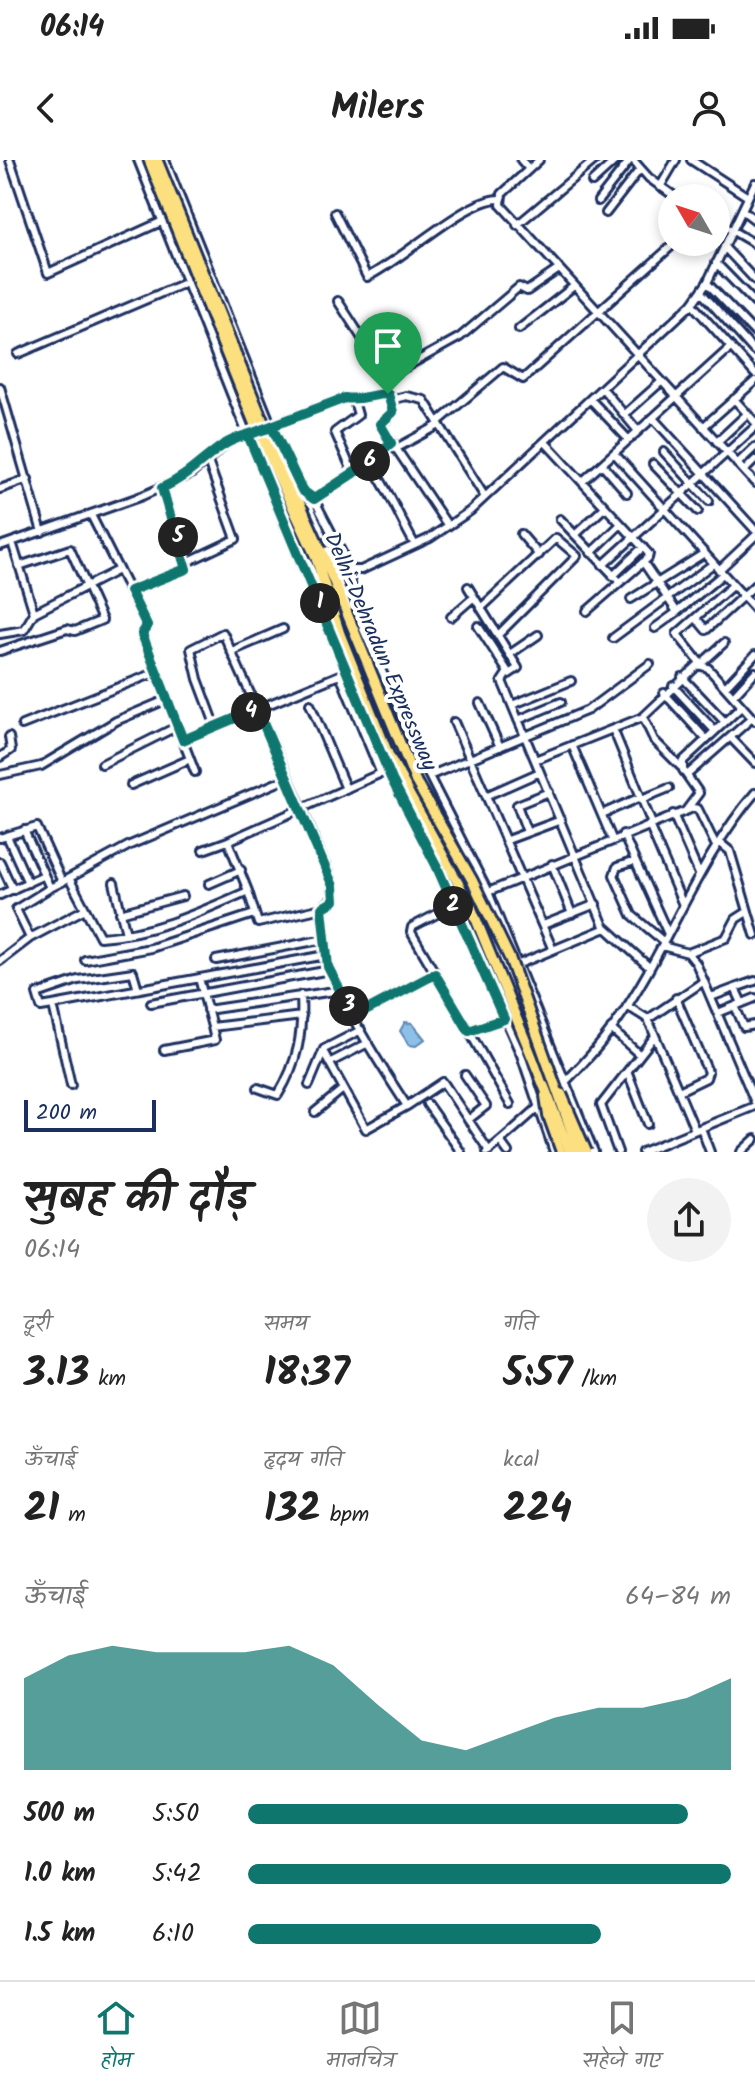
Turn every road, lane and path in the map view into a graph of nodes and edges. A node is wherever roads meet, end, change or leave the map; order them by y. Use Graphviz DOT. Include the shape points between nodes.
graph roads {
  1 [pos="10,160"];
  2 [pos="138,160"];
  3 [pos="149,160"];
  4 [pos="157,160"];
  5 [pos="165,160"];
  6 [pos="521,160"];
  7 [pos="539,160"];
  8 [pos="595,160"];
  9 [pos="616,160"];
  10 [pos="632,160"];
  11 [pos="676,160"];
  12 [pos="691,160"];
  13 [pos="710,160"];
  14 [pos="529,169"];
  15 [pos="640,169"];
  16 [pos="706,169"];
  17 [pos="592,182"];
  18 [pos="755,183"];
  19 [pos="662,184"];
  20 [pos="658,185"];
  21 [pos="748,197"];
  22 [pos="499,199"];
  23 [pos="598,201"];
  24 [pos="742,210"];
  25 [pos="335,213"];
  26 [pos="606,213"];
  27 [pos="755,220"];
  28 [pos="163,221"];
  29 [pos="517,225"];
  30 [pos="732,231"];
  31 [pos="730,235"];
  32 [pos="755,244"];
  33 [pos="730,253"];
  34 [pos="661,256"];
  35 [pos="720,256"];
  36 [pos="716,263"];
  37 [pos="559,269"];
  38 [pos="755,280"];
  39 [pos="187,282"];
  40 [pos="707,283"];
  41 [pos="574,286"];
  42 [pos="701,292"];
  43 [pos="338,301"];
  44 [pos="755,303"];
  45 [pos="692,304"];
  46 [pos="599,314"];
  47 [pos="399,327"];
  48 [pos="519,329"];
  49 [pos="755,333"];
  50 [pos="378,340"];
  51 [pos="731,347"];
  52 [pos="754,350"];
  53 [pos="18,354"];
  54 [pos="637,356"];
  55 [pos="743,361"];
  56 [pos="396,372"];
  57 [pos="755,374"];
  58 [pos="755,381"];
  59 [pos="661,382"];
  60 [pos="0,387"];
  61 [pos="603,389"];
  62 [pos="389,397"];
  63 [pos="676,397"];
  64 [pos="734,399"];
  65 [pos="591,400"];
  66 [pos="354,401"];
  67 [pos="747,414"];
  68 [pos="624,415"];
  69 [pos="653,418"];
  70 [pos="438,424"];
  71 [pos="755,425"];
  72 [pos="272,427"];
  73 [pos="703,427"];
  74 [pos="638,431"];
  75 [pos="248,435"];
  76 [pos="629,440"];
  77 [pos="545,442"];
  78 [pos="717,442"];
  79 [pos="393,446"];
  80 [pos="755,447"];
  81 [pos="664,452"];
  82 [pos="614,453"];
  83 [pos="728,454"];
  84 [pos="207,459"];
  85 [pos="755,460"];
  86 [pos="369,462"];
  87 [pos="602,464"];
  88 [pos="653,464"];
  89 [pos="737,464"];
  90 [pos="744,471"];
  91 [pos="353,473"];
  92 [pos="706,475"];
  93 [pos="28,479"];
  94 [pos="270,480"];
  95 [pos="754,480"];
  96 [pos="582,482"];
  97 [pos="694,485"];
  98 [pos="162,488"];
  99 [pos="0,489"];
  100 [pos="302,490"];
  101 [pos="627,493"];
  102 [pos="683,495"];
  103 [pos="485,497"];
  104 [pos="314,499"];
  105 [pos="709,501"];
  106 [pos="605,507"];
  107 [pos="664,510"];
  108 [pos="698,511"];
  109 [pos="91,515"];
  110 [pos="560,519"];
  111 [pos="620,525"];
  112 [pos="448,526"];
  113 [pos="755,530"];
  114 [pos="42,532"];
  115 [pos="521,534"];
  116 [pos="575,535"];
  117 [pos="755,536"];
  118 [pos="633,538"];
  119 [pos="12,542"];
  120 [pos="415,545"];
  121 [pos="0,546"];
  122 [pos="643,547"];
  123 [pos="318,552"];
  124 [pos="591,553"];
  125 [pos="703,554"];
  126 [pos="539,555"];
  127 [pos="643,562"];
  128 [pos="185,563"];
  129 [pos="713,564"];
  130 [pos="603,565"];
  131 [pos="19,566"];
  132 [pos="347,569"];
  133 [pos="118,570"];
  134 [pos="721,572"];
  135 [pos="613,576"];
  136 [pos="620,582"];
  137 [pos="656,583"];
  138 [pos="87,585"];
  139 [pos="733,585"];
  140 [pos="755,585"];
  141 [pos="468,587"];
  142 [pos="130,591"];
  143 [pos="474,597"];
  144 [pos="666,597"];
  145 [pos="743,597"];
  146 [pos="631,599"];
  147 [pos="481,608"];
  148 [pos="755,609"];
  149 [pos="587,611"];
  150 [pos="677,612"];
  151 [pos="34,613"];
  152 [pos="451,617"];
  153 [pos="696,618"];
  154 [pos="478,626"];
  155 [pos="353,627"];
  156 [pos="655,628"];
  157 [pos="283,629"];
  158 [pos="0,634"];
  159 [pos="340,634"];
  160 [pos="499,634"];
  161 [pos="538,635"];
  162 [pos="613,638"];
  163 [pos="724,643"];
  164 [pos="0,651"];
  165 [pos="232,651"];
  166 [pos="510,654"];
  167 [pos="755,655"];
  168 [pos="650,664"];
  169 [pos="701,664"];
  170 [pos="349,671"];
  171 [pos="157,672"];
  172 [pos="509,674"];
  173 [pos="755,674"];
  174 [pos="340,675"];
  175 [pos="682,677"];
  176 [pos="571,681"];
  177 [pos="673,686"];
  178 [pos="725,687"];
  179 [pos="664,693"];
  180 [pos="733,696"];
  181 [pos="168,699"];
  182 [pos="561,702"];
  183 [pos="480,703"];
  184 [pos="310,704"];
  185 [pos="512,705"];
  186 [pos="742,706"];
  187 [pos="257,709"];
  188 [pos="643,717"];
  189 [pos="518,720"];
  190 [pos="754,720"];
  191 [pos="724,721"];
  192 [pos="454,722"];
  193 [pos="22,725"];
  194 [pos="178,726"];
  195 [pos="216,727"];
  196 [pos="613,729"];
  197 [pos="714,730"];
  198 [pos="9,737"];
  199 [pos="525,737"];
  200 [pos="705,738"];
  201 [pos="731,738"];
  202 [pos="183,740"];
  203 [pos="572,745"];
  204 [pos="500,747"];
  205 [pos="0,757"];
  206 [pos="472,758"];
  207 [pos="190,759"];
  208 [pos="535,760"];
  209 [pos="755,763"];
  210 [pos="102,764"];
  211 [pos="681,767"];
  212 [pos="195,772"];
  213 [pos="384,772"];
  214 [pos="540,772"];
  215 [pos="1,773"];
  216 [pos="687,775"];
  217 [pos="429,776"];
  218 [pos="288,778"];
  219 [pos="131,785"];
  220 [pos="669,788"];
  221 [pos="346,789"];
  222 [pos="549,792"];
  223 [pos="755,793"];
  224 [pos="488,795"];
  225 [pos="641,798"];
  226 [pos="302,809"];
  227 [pos="687,809"];
  228 [pos="602,814"];
  229 [pos="673,814"];
  230 [pos="561,820"];
  231 [pos="651,824"];
  232 [pos="24,830"];
  233 [pos="527,832"];
  234 [pos="623,834"];
  235 [pos="4,837"];
  236 [pos="612,839"];
  237 [pos="507,840"];
  238 [pos="228,841"];
  239 [pos="718,844"];
  240 [pos="203,850"];
  241 [pos="575,855"];
  242 [pos="635,861"];
  243 [pos="0,862"];
  244 [pos="552,864"];
  245 [pos="241,870"];
  246 [pos="699,874"];
  247 [pos="44,875"];
  248 [pos="523,877"];
  249 [pos="66,880"];
  250 [pos="28,883"];
  251 [pos="114,883"];
  252 [pos="209,884"];
  253 [pos="50,888"];
  254 [pos="13,890"];
  255 [pos="248,891"];
  256 [pos="488,892"];
  257 [pos="0,895"];
  258 [pos="183,896"];
  259 [pos="596,904"];
  260 [pos="683,905"];
  261 [pos="452,906"];
  262 [pos="322,908"];
  263 [pos="85,909"];
  264 [pos="747,912"];
  265 [pos="120,913"];
  266 [pos="254,914"];
  267 [pos="572,914"];
  268 [pos="543,925"];
  269 [pos="606,928"];
  270 [pos="126,934"];
  271 [pos="668,934"];
  272 [pos="755,935"];
  273 [pos="30,938"];
  274 [pos="325,939"];
  275 [pos="663,944"];
  276 [pos="553,950"];
  277 [pos="688,953"];
  278 [pos="326,955"];
  279 [pos="85,960"];
  280 [pos="216,960"];
  281 [pos="0,961"];
  282 [pos="519,964"];
  283 [pos="648,966"];
  284 [pos="330,970"];
  285 [pos="435,974"];
  286 [pos="87,978"];
  287 [pos="199,978"];
  288 [pos="704,981"];
  289 [pos="755,981"];
  290 [pos="735,988"];
  291 [pos="138,989"];
  292 [pos="341,990"];
  293 [pos="202,992"];
  294 [pos="301,995"];
  295 [pos="91,997"];
  296 [pos="711,997"];
  297 [pos="676,998"];
  298 [pos="755,998"];
  299 [pos="151,1003"];
  300 [pos="53,1005"];
  301 [pos="738,1005"];
  302 [pos="627,1006"];
  303 [pos="207,1010"];
  304 [pos="718,1013"];
  305 [pos="302,1016"];
  306 [pos="354,1017"];
  307 [pos="504,1019"];
  308 [pos="648,1019"];
  309 [pos="755,1025"];
  310 [pos="212,1027"];
  311 [pos="611,1029"];
  312 [pos="361,1030"];
  313 [pos="469,1031"];
  314 [pos="655,1036"];
  315 [pos="368,1043"];
  316 [pos="164,1050"];
  317 [pos="323,1051"];
  318 [pos="640,1055"];
  319 [pos="329,1063"];
  320 [pos="548,1065"];
  321 [pos="628,1073"];
  322 [pos="465,1075"];
  323 [pos="564,1078"];
  324 [pos="71,1085"];
  325 [pos="309,1085"];
  326 [pos="544,1086"];
  327 [pos="258,1088"];
  328 [pos="343,1089"];
  329 [pos="679,1091"];
  330 [pos="427,1104"];
  331 [pos="510,1104"];
  332 [pos="755,1104"];
  333 [pos="407,1106"];
  334 [pos="536,1109"];
  335 [pos="315,1112"];
  336 [pos="468,1120"];
  337 [pos="648,1124"];
  338 [pos="698,1129"];
  339 [pos="755,1139"];
  340 [pos="500,1141"];
  341 [pos="488,1151"];
  342 [pos="461,1152"];
  343 [pos="508,1152"];
  344 [pos="554,1152"];
  345 [pos="561,1152"];
  346 [pos="570,1152"];
  347 [pos="579,1152"];
  348 [pos="587,1152"];
  349 [pos="594,1152"];
  350 [pos="618,1152"];
  351 [pos="642,1152"];
  352 [pos="710,1152"];
  353 [pos="741,1152"];
  1 -- 28 [label="street" via="48,273"];
  2 -- 28 [label="street"];
  3 -- 123 [label="highway, Delhi-Dehradun Expressway, bridge" via="259,435"];
  4 -- 123 [label="highway, Delhi-Dehradun Expressway, bridge"];
  5 -- 72 [label="street"];
  6 -- 14 [label="street"];
  7 -- 14 [label="street"];
  8 -- 29 [label="street"];
  9 -- 17 [label="street"];
  10 -- 15 [label="street"];
  10 -- 23 [label="street"];
  11 -- 19 [label="street"];
  12 -- 16 [label="street"];
  13 -- 16 [label="street"];
  14 -- 22 [label="street"];
  15 -- 20 [label="street"];
  15 -- 26 [label="street"];
  16 -- 21 [label="street"];
  18 -- 21 [label="street"];
  21 -- 24 [label="street"];
  22 -- 25 [label="street" via="469,210 367,277"];
  22 -- 29 [label="street"];
  24 -- 27 [label="street"];
  24 -- 30 [label="street"];
  28 -- 39 [label="street"];
  29 -- 37 [label="street"];
  30 -- 31 [label="street"];
  30 -- 32 [label="street"];
  33 -- 38 [label="street"];
  34 -- 46 [label="street"];
  35 -- 36 [label="street"];
  36 -- 40 [label="street"];
  36 -- 44 [label="street"];
  37 -- 41 [label="street"];
  37 -- 56 [label="street" via="527,291 519,287 460,337"];
  39 -- 53 [label="street"];
  39 -- 75 [label="street"];
  40 -- 42 [label="street"];
  40 -- 49 [label="street"];
  41 -- 46 [label="street"];
  41 -- 48 [label="street"];
  42 -- 45 [label="street"];
  42 -- 52 [label="street"];
  43 -- 50 [label="street" via="366,346"];
  45 -- 51 [label="street"];
  45 -- 54 [label="street"];
  46 -- 54 [label="street"];
  46 -- 70 [label="street" via="523,379 503,367"];
  47 -- 50 [label="street"];
  50 -- 56 [label="street"];
  51 -- 55 [label="street"];
  51 -- 63 [label="street"];
  52 -- 55 [label="street"];
  54 -- 59 [label="street"];
  54 -- 61 [label="street"];
  55 -- 57 [label="street"];
  56 -- 62 [label="street" via="385,380"];
  58 -- 64 [label="street"];
  59 -- 63 [label="street"];
  59 -- 68 [label="street"];
  60 -- 93 [label="street"];
  61 -- 65 [label="street"];
  61 -- 68 [label="street"];
  62 -- 66 [label="street"];
  62 -- 70 [label="street" via="422,399"];
  62 -- 79 [label="street" via="393,412 380,424"];
  63 -- 69 [label="street"];
  63 -- 73 [label="street"];
  64 -- 67 [label="street"];
  64 -- 73 [label="street"];
  65 -- 76 [label="street"];
  65 -- 77 [label="street"];
  66 -- 72 [label="street" via="345,398"];
  66 -- 91 [label="street" via="358,415 335,432"];
  67 -- 71 [label="street"];
  67 -- 78 [label="street"];
  68 -- 74 [label="street"];
  69 -- 74 [label="street"];
  69 -- 92 [label="street"];
  70 -- 79 [label="street"];
  70 -- 103 [label="street"];
  71 -- 83 [label="street"];
  72 -- 75 [label="street"];
  72 -- 100 [label="street"];
  73 -- 78 [label="street"];
  74 -- 76 [label="street"];
  75 -- 84 [label="street"];
  75 -- 94 [label="street"];
  76 -- 82 [label="street"];
  77 -- 96 [label="street"];
  77 -- 103 [label="street"];
  78 -- 83 [label="street"];
  79 -- 86 [label="street"];
  79 -- 112 [label="street"];
  80 -- 89 [label="street"];
  81 -- 97 [label="street"];
  82 -- 87 [label="street"];
  82 -- 107 [label="street"];
  83 -- 89 [label="street"];
  83 -- 92 [label="street"];
  84 -- 98 [label="street"];
  84 -- 128 [label="street" via="236,539"];
  85 -- 90 [label="street"];
  86 -- 91 [label="street"];
  86 -- 120 [label="street" via="388,488 389,500"];
  87 -- 96 [label="street"];
  87 -- 101 [label="street"];
  88 -- 102 [label="street"];
  89 -- 90 [label="street"];
  90 -- 95 [label="street"];
  91 -- 104 [label="street"];
  92 -- 97 [label="street"];
  92 -- 113 [label="street"];
  93 -- 99 [label="street"];
  93 -- 114 [label="street"];
  94 -- 159 [label="street"];
  94 -- 170 [label="street"];
  96 -- 106 [label="street"];
  97 -- 102 [label="street"];
  97 -- 105 [label="street"];
  98 -- 109 [label="street"];
  98 -- 128 [label="street"];
  100 -- 104 [label="street"];
  100 -- 155 [label="street" via="345,591"];
  102 -- 107 [label="street"];
  102 -- 108 [label="street"];
  103 -- 112 [label="street"];
  104 -- 132 [label="street"];
  106 -- 111 [label="street"];
  106 -- 116 [label="street"];
  107 -- 118 [label="street"];
  107 -- 125 [label="street"];
  109 -- 114 [label="street"];
  109 -- 133 [label="street"];
  110 -- 116 [label="street"];
  111 -- 118 [label="street"];
  111 -- 124 [label="street"];
  112 -- 120 [label="street"];
  114 -- 119 [label="street"];
  115 -- 126 [label="street"];
  116 -- 124 [label="street"];
  117 -- 134 [label="street"];
  118 -- 122 [label="street"];
  118 -- 130 [label="street"];
  119 -- 121 [label="street"];
  119 -- 131 [label="street"];
  120 -- 132 [label="street" via="361,570"];
  122 -- 127 [label="street" via="649,556"];
  122 -- 135 [label="street"];
  123 -- 155 [label="highway, Delhi-Dehradun Expressway"];
  123 -- 159 [label="highway, Delhi-Dehradun Expressway"];
  124 -- 130 [label="street"];
  125 -- 129 [label="street"];
  125 -- 137 [label="street"];
  126 -- 147 [label="street"];
  126 -- 160 [label="street" via="556,538 578,557"];
  127 -- 136 [label="street"];
  127 -- 137 [label="street"];
  128 -- 142 [label="street" via="184,571"];
  129 -- 134 [label="street"];
  129 -- 144 [label="street"];
  130 -- 135 [label="street"];
  131 -- 138 [label="street" via="69,548"];
  131 -- 151 [label="street"];
  132 -- 217 [label="street" via="363,629"];
  133 -- 138 [label="street"];
  133 -- 142 [label="street"];
  134 -- 139 [label="street"];
  134 -- 150 [label="street"];
  135 -- 136 [label="street"];
  136 -- 149 [label="street"];
  137 -- 144 [label="street"];
  137 -- 146 [label="street"];
  138 -- 151 [label="street"];
  138 -- 164 [label="street" via="101,621"];
  139 -- 145 [label="street"];
  139 -- 153 [label="street"];
  140 -- 145 [label="street"];
  141 -- 143 [label="street"];
  142 -- 171 [label="street" via="147,626 141,633"];
  143 -- 147 [label="street"];
  143 -- 152 [label="street"];
  144 -- 150 [label="street"];
  144 -- 162 [label="street"];
  145 -- 148 [label="street"];
  145 -- 153 [label="street" via="706,630"];
  147 -- 160 [label="street"];
  150 -- 156 [label="street"];
  151 -- 158 [label="street" via="28,627"];
  153 -- 169 [label="street" via="677,635"];
  154 -- 172 [label="street"];
  155 -- 320 [label="highway, Delhi-Dehradun Expressway, bridge" via="416,782 504,945"];
  157 -- 165 [label="street"];
  159 -- 326 [label="highway, Delhi-Dehradun Expressway" via="404,790 471,907"];
  160 -- 166 [label="street"];
  161 -- 166 [label="street"];
  163 -- 169 [label="street"];
  165 -- 187 [label="street"];
  165 -- 195 [label="street" via="223,633 191,649"];
  166 -- 172 [label="street" via="519,670"];
  167 -- 178 [label="street"];
  168 -- 199 [label="street" via="597,704"];
  169 -- 175 [label="street"];
  169 -- 178 [label="street"];
  170 -- 174 [label="street"];
  170 -- 213 [label="street"];
  171 -- 181 [label="street"];
  171 -- 193 [label="street"];
  172 -- 185 [label="street" via="502,680"];
  173 -- 180 [label="street"];
  174 -- 187 [label="street"];
  174 -- 213 [label="street"];
  175 -- 177 [label="street"];
  175 -- 191 [label="street"];
  176 -- 185 [label="street"];
  177 -- 179 [label="street"];
  177 -- 197 [label="street"];
  178 -- 180 [label="street"];
  179 -- 188 [label="street"];
  179 -- 200 [label="street"];
  180 -- 186 [label="street"];
  181 -- 194 [label="street"];
  181 -- 215 [label="street" via="116,721 41,766"];
  182 -- 189 [label="street"];
  183 -- 204 [label="street"];
  184 -- 221 [label="street"];
  185 -- 189 [label="street"];
  186 -- 190 [label="street"];
  186 -- 191 [label="street"];
  187 -- 195 [label="street"];
  187 -- 218 [label="street"];
  188 -- 196 [label="street"];
  188 -- 211 [label="street" via="654,740"];
  189 -- 199 [label="street"];
  190 -- 201 [label="street"];
  191 -- 197 [label="street"];
  192 -- 206 [label="street"];
  194 -- 202 [label="street"];
  194 -- 210 [label="street"];
  195 -- 202 [label="street"];
  196 -- 203 [label="street"];
  196 -- 225 [label="street"];
  197 -- 200 [label="street"];
  198 -- 205 [label="street" via="11,750"];
  199 -- 204 [label="street"];
  199 -- 208 [label="street"];
  200 -- 211 [label="street"];
  201 -- 209 [label="street"];
  201 -- 216 [label="street"];
  202 -- 207 [label="street"];
  203 -- 208 [label="street"];
  203 -- 228 [label="street"];
  204 -- 206 [label="street"];
  206 -- 217 [label="street"];
  206 -- 224 [label="street"];
  207 -- 212 [label="street"];
  207 -- 219 [label="street"];
  208 -- 214 [label="street"];
  211 -- 216 [label="street"];
  213 -- 221 [label="street"];
  213 -- 261 [label="street"];
  214 -- 222 [label="street"];
  214 -- 224 [label="street"];
  216 -- 227 [label="street" via="699,793"];
  217 -- 256 [label="street"];
  218 -- 226 [label="street"];
  218 -- 249 [label="street" via="130,845"];
  220 -- 225 [label="street"];
  221 -- 226 [label="street"];
  222 -- 230 [label="street"];
  222 -- 233 [label="street" via="517,805"];
  223 -- 239 [label="street"];
  224 -- 237 [label="street"];
  225 -- 228 [label="street"];
  225 -- 231 [label="street"];
  226 -- 238 [label="street"];
  226 -- 262 [label="street" via="333,886 334,901"];
  227 -- 229 [label="street"];
  227 -- 239 [label="street" via="698,809"];
  228 -- 236 [label="street"];
  229 -- 231 [label="street"];
  229 -- 246 [label="street"];
  230 -- 233 [label="street"];
  230 -- 241 [label="street"];
  231 -- 234 [label="street"];
  231 -- 260 [label="street"];
  232 -- 235 [label="street"];
  232 -- 247 [label="street"];
  232 -- 249 [label="street" via="37,827"];
  233 -- 237 [label="street"];
  234 -- 236 [label="street"];
  234 -- 242 [label="street"];
  235 -- 250 [label="street"];
  236 -- 241 [label="street"];
  237 -- 248 [label="street"];
  238 -- 240 [label="street"];
  238 -- 245 [label="street"];
  239 -- 246 [label="street"];
  239 -- 264 [label="street" via="730,851"];
  241 -- 244 [label="street"];
  241 -- 259 [label="street"];
  242 -- 271 [label="street"];
  242 -- 275 [label="street" via="617,867 614,875 632,915"];
  243 -- 254 [label="street"];
  244 -- 248 [label="street"];
  244 -- 267 [label="street"];
  245 -- 252 [label="street"];
  245 -- 255 [label="street"];
  246 -- 260 [label="street"];
  247 -- 250 [label="street"];
  247 -- 253 [label="street"];
  248 -- 256 [label="street"];
  248 -- 268 [label="street"];
  249 -- 253 [label="street"];
  249 -- 263 [label="street"];
  250 -- 254 [label="street"];
  251 -- 265 [label="street"];
  253 -- 273 [label="street" via="16,909"];
  254 -- 257 [label="street"];
  255 -- 266 [label="street"];
  255 -- 270 [label="street" via="176,921"];
  256 -- 282 [label="street"];
  258 -- 265 [label="street"];
  259 -- 267 [label="street"];
  259 -- 269 [label="street"];
  260 -- 271 [label="street"];
  261 -- 285 [label="street" via="410,928"];
  261 -- 307 [label="street"];
  262 -- 266 [label="street" via="258,923"];
  262 -- 274 [label="street"];
  263 -- 270 [label="street" via="100,937"];
  263 -- 273 [label="street"];
  264 -- 272 [label="street"];
  264 -- 277 [label="street" via="736,919 726,938"];
  265 -- 270 [label="street"];
  266 -- 279 [label="street" via="151,948"];
  267 -- 268 [label="street"];
  268 -- 276 [label="street"];
  269 -- 276 [label="street"];
  269 -- 283 [label="street"];
  271 -- 275 [label="street"];
  273 -- 281 [label="street"];
  274 -- 278 [label="street"];
  274 -- 280 [label="street"];
  275 -- 277 [label="street"];
  275 -- 283 [label="street"];
  276 -- 282 [label="street"];
  277 -- 288 [label="street"];
  278 -- 284 [label="street"];
  278 -- 287 [label="street"];
  282 -- 323 [label="street"];
  283 -- 302 [label="street"];
  284 -- 292 [label="street"];
  284 -- 293 [label="street"];
  285 -- 306 [label="street"];
  285 -- 313 [label="street"];
  286 -- 291 [label="street" via="133,972"];
  286 -- 295 [label="street"];
  286 -- 300 [label="street" via="37,994 41,1007"];
  287 -- 291 [label="street"];
  287 -- 293 [label="street"];
  288 -- 296 [label="street"];
  288 -- 297 [label="street"];
  289 -- 290 [label="street"];
  290 -- 296 [label="street"];
  290 -- 301 [label="street"];
  291 -- 295 [label="street"];
  292 -- 294 [label="street"];
  292 -- 306 [label="street"];
  293 -- 299 [label="street"];
  293 -- 303 [label="street"];
  294 -- 303 [label="street"];
  294 -- 305 [label="street"];
  295 -- 300 [label="street"];
  296 -- 304 [label="street"];
  297 -- 308 [label="street"];
  297 -- 329 [label="street" via="708,1072"];
  298 -- 301 [label="street"];
  300 -- 324 [label="street"];
  301 -- 304 [label="street"];
  301 -- 309 [label="street" via="744,1027"];
  302 -- 308 [label="street"];
  302 -- 311 [label="street"];
  303 -- 310 [label="street"];
  304 -- 332 [label="street"];
  305 -- 310 [label="street"];
  305 -- 327 [label="street" via="300,1048 279,1094"];
  306 -- 312 [label="street"];
  307 -- 313 [label="street"];
  307 -- 334 [label="street"];
  308 -- 314 [label="street"];
  310 -- 316 [label="street" via="215,1040"];
  311 -- 318 [label="street"];
  311 -- 323 [label="street"];
  312 -- 315 [label="street"];
  312 -- 317 [label="street"];
  313 -- 331 [label="street"];
  314 -- 318 [label="street"];
  314 -- 329 [label="street"];
  315 -- 319 [label="street"];
  315 -- 333 [label="street"];
  317 -- 319 [label="street"];
  317 -- 325 [label="street"];
  318 -- 321 [label="street"];
  319 -- 328 [label="street"];
  320 -- 347 [label="highway, Delhi-Dehradun Expressway, bridge"];
  320 -- 348 [label="main road, bridge"];
  321 -- 337 [label="street"];
  321 -- 350 [label="street" via="601,1108"];
  322 -- 336 [label="street" via="486,1106"];
  323 -- 334 [label="street"];
  323 -- 349 [label="street"];
  326 -- 345 [label="main road, bridge"];
  326 -- 346 [label="highway, Delhi-Dehradun Expressway, bridge"];
  328 -- 333 [label="street" via="366,1129"];
  328 -- 335 [label="street"];
  329 -- 338 [label="street"];
  330 -- 342 [label="street"];
  332 -- 338 [label="street"];
  333 -- 336 [label="street" via="443,1082"];
  334 -- 340 [label="street"];
  334 -- 344 [label="street"];
  336 -- 341 [label="street"];
  338 -- 351 [label="street"];
  338 -- 352 [label="street"];
  339 -- 353 [label="street"];
  340 -- 341 [label="street"];
  340 -- 343 [label="street"];
}
